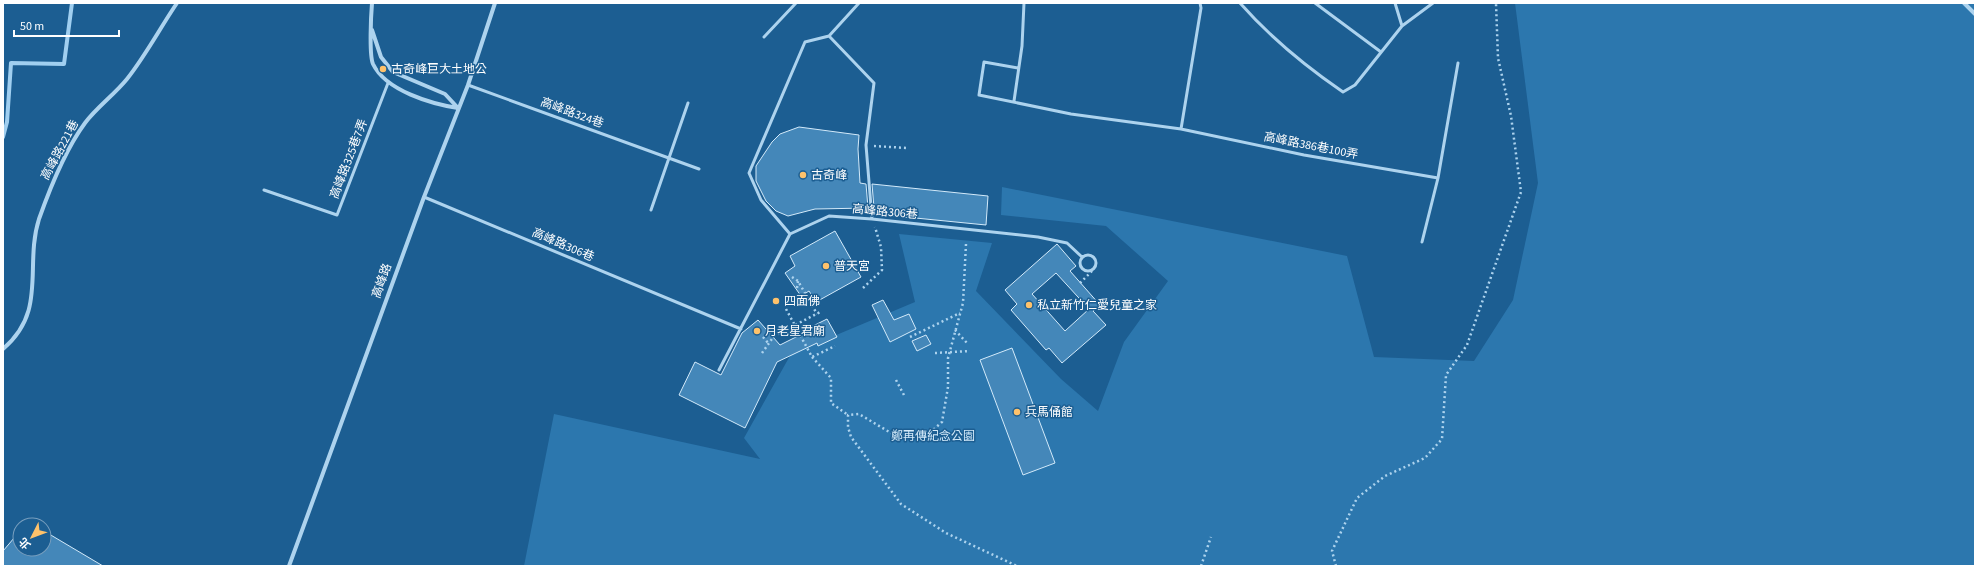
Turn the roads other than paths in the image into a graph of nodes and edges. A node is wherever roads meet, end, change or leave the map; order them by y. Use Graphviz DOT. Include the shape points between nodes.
graph roads {
  1 [pos="177,3"];
  2 [pos="372,3"];
  3 [pos="495,3"];
  4 [pos="796,3"];
  5 [pos="859,3"];
  6 [pos="1024,3"];
  7 [pos="1200,3"];
  8 [pos="1240,3"];
  9 [pos="1315,3"];
  10 [pos="1395,3"];
  11 [pos="1433,3"];
  12 [pos="1964,3"];
  13 [pos="1975,14"];
  14 [pos="370,24"];
  15 [pos="1402,26"];
  16 [pos="829,36"];
  17 [pos="764,37"];
  18 [pos="1382,52"];
  19 [pos="1458,63"];
  20 [pos="1018,68"];
  21 [pos="388,83"];
  22 [pos="468,84"];
  23 [pos="1014,101"];
  24 [pos="688,103"];
  25 [pos="458,108"];
  26 [pos="1182,129"];
  27 [pos="669,158"];
  28 [pos="699,169"];
  29 [pos="1438,178"];
  30 [pos="264,190"];
  31 [pos="424,197"];
  32 [pos="651,210"];
  33 [pos="872,219"];
  34 [pos="790,234"];
  35 [pos="1422,242"];
  36 [pos="1082,257"];
  37 [pos="741,329"];
  38 [pos="3,349"];
  39 [pos="719,370"];
  40 [pos="289,566"];
  1 -- 38 [label="street, 高峰路221巷" via="154,41 126,79 85,123 57,172 39,221 34,246 32,298 24,326"];
  2 -- 14 [label="street"];
  3 -- 22 [label="street, 高峰路"];
  4 -- 17 [label="lane"];
  5 -- 16 [label="lane"];
  6 -- 20 [label="lane"];
  7 -- 26 [label="lane"];
  8 -- 18 [label="lane" via="1264,30 1342,92 1355,85"];
  9 -- 18 [label="lane"];
  10 -- 15 [label="lane"];
  11 -- 15 [label="lane"];
  12 -- 13 [label="street"];
  14 -- 21 [label="street" via="373,64"];
  14 -- 25 [label="street" via="381,57 393,72 444,94"];
  15 -- 18 [label="lane"];
  16 -- 33 [label="lane" via="874,83 866,145"];
  16 -- 34 [label="lane" via="805,42 749,173 761,200"];
  19 -- 29 [label="lane"];
  20 -- 23 [label="lane"];
  20 -- 23 [label="lane, 高峰路386巷100弄" via="984,62 979,95"];
  21 -- 25 [label="street" via="437,105"];
  21 -- 30 [label="lane, 高峰路325巷7弄" via="337,215"];
  22 -- 25 [label="street, 高峰路"];
  22 -- 27 [label="lane, 高峰路324巷"];
  23 -- 26 [label="lane, 高峰路386巷100弄" via="1071,114"];
  24 -- 27 [label="lane"];
  25 -- 31 [label="street, 高峰路"];
  26 -- 29 [label="lane, 高峰路386巷100弄" via="1304,155"];
  27 -- 28 [label="lane, 高峰路324巷"];
  27 -- 32 [label="lane"];
  29 -- 35 [label="lane"];
  31 -- 37 [label="lane, 高峰路306巷"];
  31 -- 40 [label="street, 高峰路"];
  33 -- 34 [label="lane, 高峰路306巷" via="829,216"];
  33 -- 36 [label="lane, 高峰路306巷" via="1038,237 1067,243"];
  34 -- 37 [label="lane"];
  36 -- 36 [label="lane" via="1090,255 1095,258 1094,269 1083,269 1080,262"];
  37 -- 39 [label="lane"];
}
